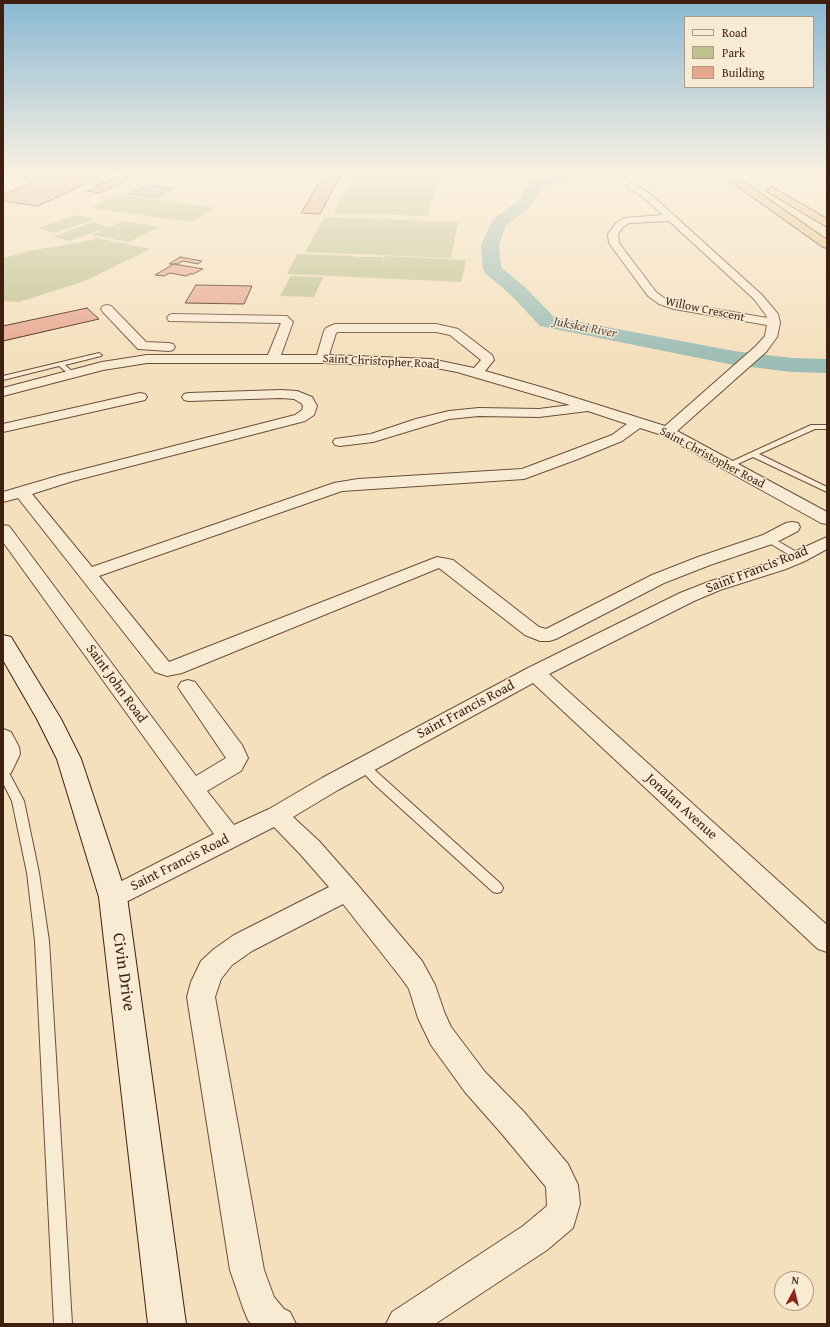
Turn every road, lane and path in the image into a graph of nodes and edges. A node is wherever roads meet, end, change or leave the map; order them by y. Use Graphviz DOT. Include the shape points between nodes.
graph roads {
  1 [pos="613,237"];
  2 [pos="690,237"];
  3 [pos="816,237"];
  4 [pos="827,245"];
  5 [pos="107,309"];
  6 [pos="173,318"];
  7 [pos="774,323"];
  8 [pos="275,353"];
  9 [pos="99,355"];
  10 [pos="322,360"];
  11 [pos="60,364"];
  12 [pos="476,373"];
  13 [pos="72,374"];
  14 [pos="3,378"];
  15 [pos="3,392"];
  16 [pos="140,397"];
  17 [pos="189,398"];
  18 [pos="592,407"];
  19 [pos="639,422"];
  20 [pos="827,427"];
  21 [pos="3,428"];
  22 [pos="667,432"];
  23 [pos="340,442"];
  24 [pos="753,454"];
  25 [pos="728,465"];
  26 [pos="827,490"];
  27 [pos="22,492"];
  28 [pos="3,497"];
  29 [pos="827,519"];
  30 [pos="792,527"];
  31 [pos="3,530"];
  32 [pos="769,539"];
  33 [pos="827,542"];
  34 [pos="799,557"];
  35 [pos="89,574"];
  36 [pos="3,642"];
  37 [pos="535,673"];
  38 [pos="188,687"];
  39 [pos="3,737"];
  40 [pos="363,766"];
  41 [pos="3,767"];
  42 [pos="3,772"];
  43 [pos="192,788"];
  44 [pos="277,815"];
  45 [pos="230,837"];
  46 [pos="497,888"];
  47 [pos="347,890"];
  48 [pos="113,897"];
  49 [pos="827,941"];
  50 [pos="63,1324"];
  51 [pos="167,1324"];
  52 [pos="278,1324"];
  53 [pos="404,1324"];
  1 -- 7 [label="street, Willow Crescent" via="614,243 652,294 663,302"];
  2 -- 7 [label="street, Willow Crescent" via="758,298 772,314"];
  3 -- 4 [label="highway"];
  5 -- 8 [label="street" via="142,346"];
  6 -- 8 [label="street" via="283,319 287,322"];
  7 -- 22 [label="street" via="771,337 761,349"];
  8 -- 10 [label="street, Saint Christopher Road"];
  8 -- 13 [label="street, Saint Christopher Road" via="147,359"];
  9 -- 11 [label="lane"];
  10 -- 12 [label="street, Saint Christopher Road" via="431,363"];
  10 -- 12 [label="street" via="330,331 335,328 436,328 454,332 487,358 487,362"];
  11 -- 13 [label="lane"];
  11 -- 14 [label="lane"];
  12 -- 18 [label="street, Saint Christopher Road"];
  13 -- 15 [label="street, Saint Christopher Road"];
  16 -- 21 [label="street"];
  17 -- 27 [label="street" via="297,395 307,400 310,406 309,412 300,418"];
  18 -- 19 [label="street, Saint Christopher Road"];
  18 -- 23 [label="street" via="557,412 479,412 450,415 373,438"];
  19 -- 22 [label="street, Saint Christopher Road"];
  19 -- 35 [label="street" via="617,438 524,474 340,486"];
  20 -- 24 [label="lane" via="814,427"];
  22 -- 25 [label="street, Saint Christopher Road"];
  24 -- 25 [label="lane"];
  24 -- 26 [label="lane"];
  25 -- 29 [label="street, Saint Christopher Road"];
  27 -- 28 [label="street"];
  27 -- 35 [label="street"];
  30 -- 32 [label="street"];
  31 -- 43 [label="street, Saint John Road"];
  32 -- 34 [label="lane"];
  32 -- 35 [label="street" via="658,579 546,636 537,635 447,564 434,562 175,668 167,669 162,667"];
  33 -- 34 [label="street, Saint Francis Road"];
  34 -- 37 [label="street, Saint Francis Road" via="687,597"];
  36 -- 48 [label="main road, Civin Drive" via="49,718 69,759"];
  37 -- 40 [label="street, Saint Francis Road"];
  37 -- 49 [label="street, Jonalan Avenue"];
  38 -- 43 [label="street" via="237,758 233,765"];
  39 -- 41 [label="street" via="9,754"];
  40 -- 44 [label="street, Saint Francis Road"];
  40 -- 46 [label="lane"];
  42 -- 50 [label="lane" via="18,801 42,941"];
  43 -- 45 [label="street, Saint John Road"];
  44 -- 45 [label="street, Saint Francis Road"];
  44 -- 47 [label="street"];
  45 -- 48 [label="street, Saint Francis Road"];
  47 -- 52 [label="street" via="243,943 223,956 211,970 201,996 247,1270 260,1308"];
  47 -- 53 [label="street" via="412,970 421,985 441,1036 475,1082 557,1175 564,1195 561,1216 535,1238"];
  48 -- 51 [label="main road, Civin Drive"];
}
